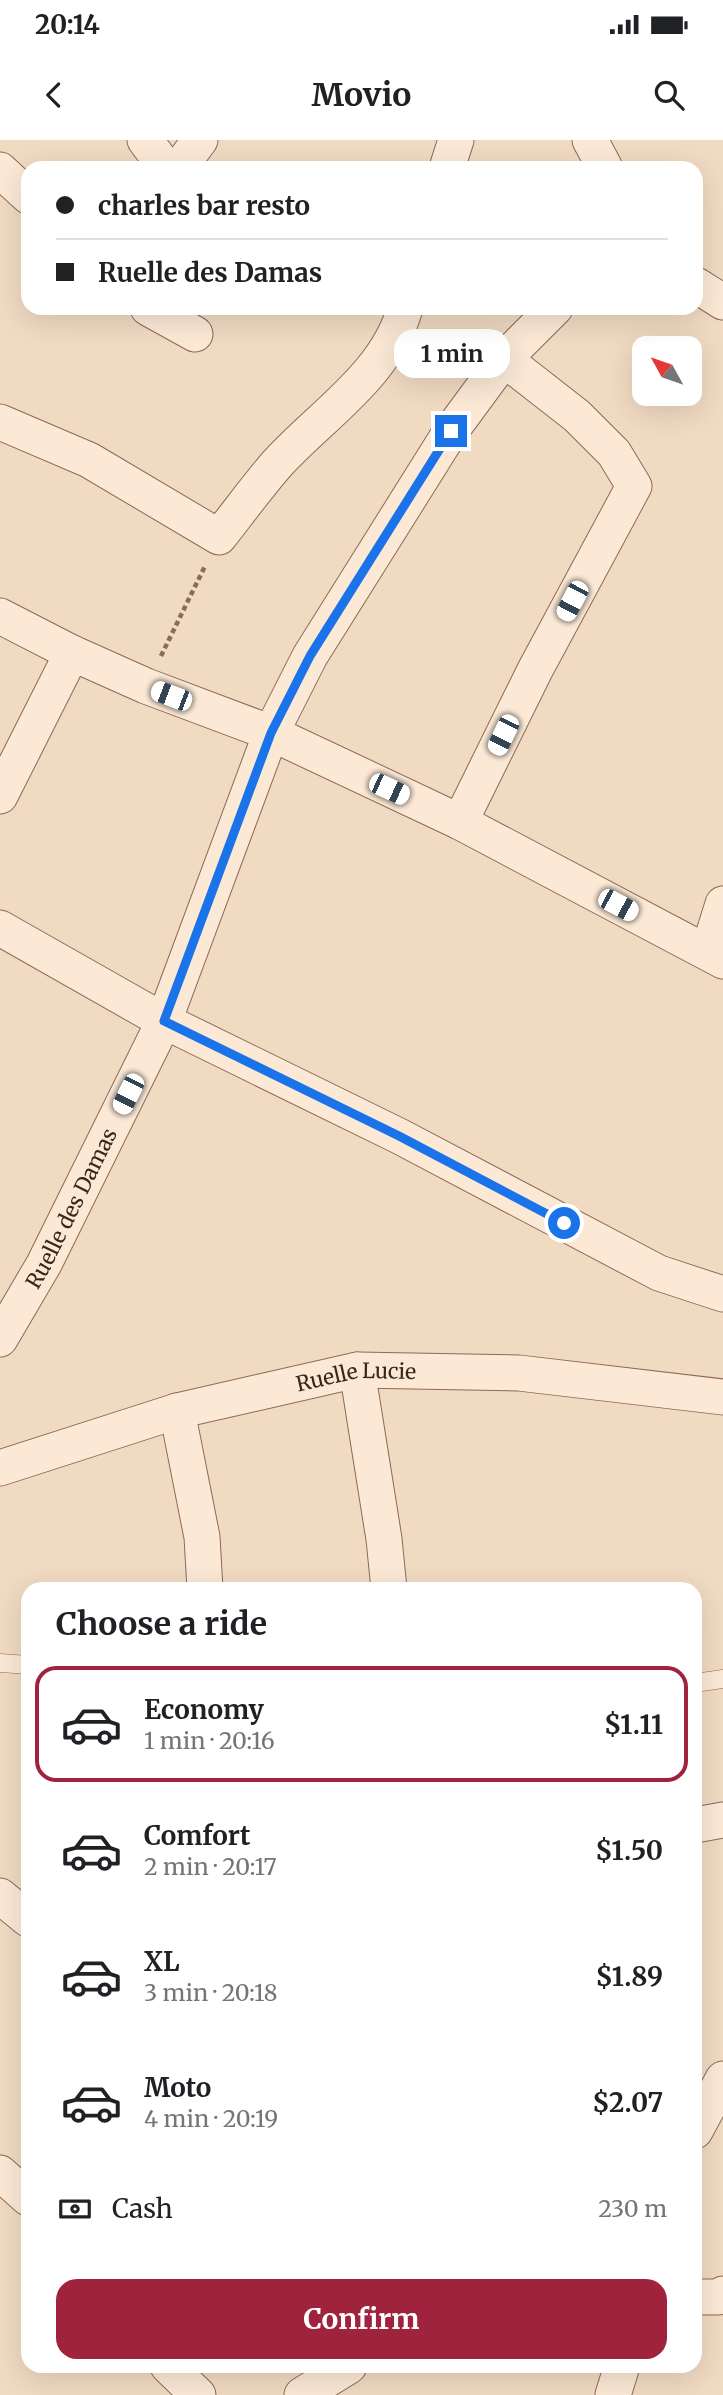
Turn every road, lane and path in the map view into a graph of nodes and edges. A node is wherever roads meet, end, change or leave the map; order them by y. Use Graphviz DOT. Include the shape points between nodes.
graph roads {
  1 [pos="145,140"];
  2 [pos="200,140"];
  3 [pos="456,140"];
  4 [pos="590,140"];
  5 [pos="161,161"];
  6 [pos="184,161"];
  7 [pos="449,161"];
  8 [pos="601,161"];
  9 [pos="0,170"];
  10 [pos="21,190"];
  11 [pos="703,289"];
  12 [pos="723,302"];
  13 [pos="161,315"];
  14 [pos="403,315"];
  15 [pos="548,315"];
  16 [pos="195,334"];
  17 [pos="504,359"];
  18 [pos="0,422"];
  19 [pos="219,537"];
  20 [pos="0,616"];
  21 [pos="72,653"];
  22 [pos="146,686"];
  23 [pos="271,733"];
  24 [pos="0,796"];
  25 [pos="460,822"];
  26 [pos="723,904"];
  27 [pos="0,928"];
  28 [pos="716,957"];
  29 [pos="164,1021"];
  30 [pos="723,1294"];
  31 [pos="0,1339"];
  32 [pos="357,1370"];
  33 [pos="723,1397"];
  34 [pos="177,1411"];
  35 [pos="2,1457"];
  36 [pos="205,1582"];
  37 [pos="388,1582"];
  38 [pos="0,1663"];
  39 [pos="21,1664"];
  40 [pos="723,1679"];
  41 [pos="702,1682"];
  42 [pos="723,1820"];
  43 [pos="702,1824"];
  44 [pos="0,1896"];
  45 [pos="21,1913"];
  46 [pos="723,2080"];
  47 [pos="702,2118"];
  48 [pos="0,2173"];
  49 [pos="21,2192"];
  50 [pos="175,2373"];
  51 [pos="338,2373"];
  52 [pos="619,2373"];
  53 [pos="198,2395"];
  54 [pos="302,2395"];
  55 [pos="613,2395"];
  1 -- 5 [label="street"];
  2 -- 6 [label="street"];
  3 -- 7 [label="street"];
  4 -- 8 [label="street"];
  9 -- 10 [label="street"];
  11 -- 12 [label="street"];
  13 -- 16 [label="street"];
  14 -- 19 [label="street" via="380,358 277,464"];
  15 -- 17 [label="street, Ruelle des Damas"];
  17 -- 23 [label="street, Ruelle des Damas" via="451,431 310,656"];
  17 -- 25 [label="street" via="577,416 614,453 634,486"];
  18 -- 19 [label="street" via="89,460"];
  19 -- 22 [label="path"];
  20 -- 21 [label="street"];
  21 -- 22 [label="street"];
  21 -- 24 [label="street"];
  22 -- 23 [label="street"];
  23 -- 25 [label="street"];
  23 -- 29 [label="street, Ruelle des Damas"];
  25 -- 28 [label="street"];
  26 -- 28 [label="street"];
  27 -- 29 [label="street"];
  29 -- 30 [label="street" via="399,1136 659,1273"];
  29 -- 31 [label="street, Ruelle des Damas" via="44,1264"];
  32 -- 33 [label="street, Ruelle Lucie" via="519,1373"];
  32 -- 34 [label="street, Ruelle Lucie"];
  32 -- 37 [label="street"];
  34 -- 35 [label="street, Ruelle Lucie"];
  34 -- 36 [label="street" via="202,1537"];
  38 -- 39 [label="lane"];
  40 -- 41 [label="lane"];
  42 -- 43 [label="street"];
  44 -- 45 [label="street"];
  46 -- 47 [label="street"];
  48 -- 49 [label="street"];
  50 -- 53 [label="street"];
  51 -- 54 [label="street"];
  52 -- 55 [label="street"];
}
